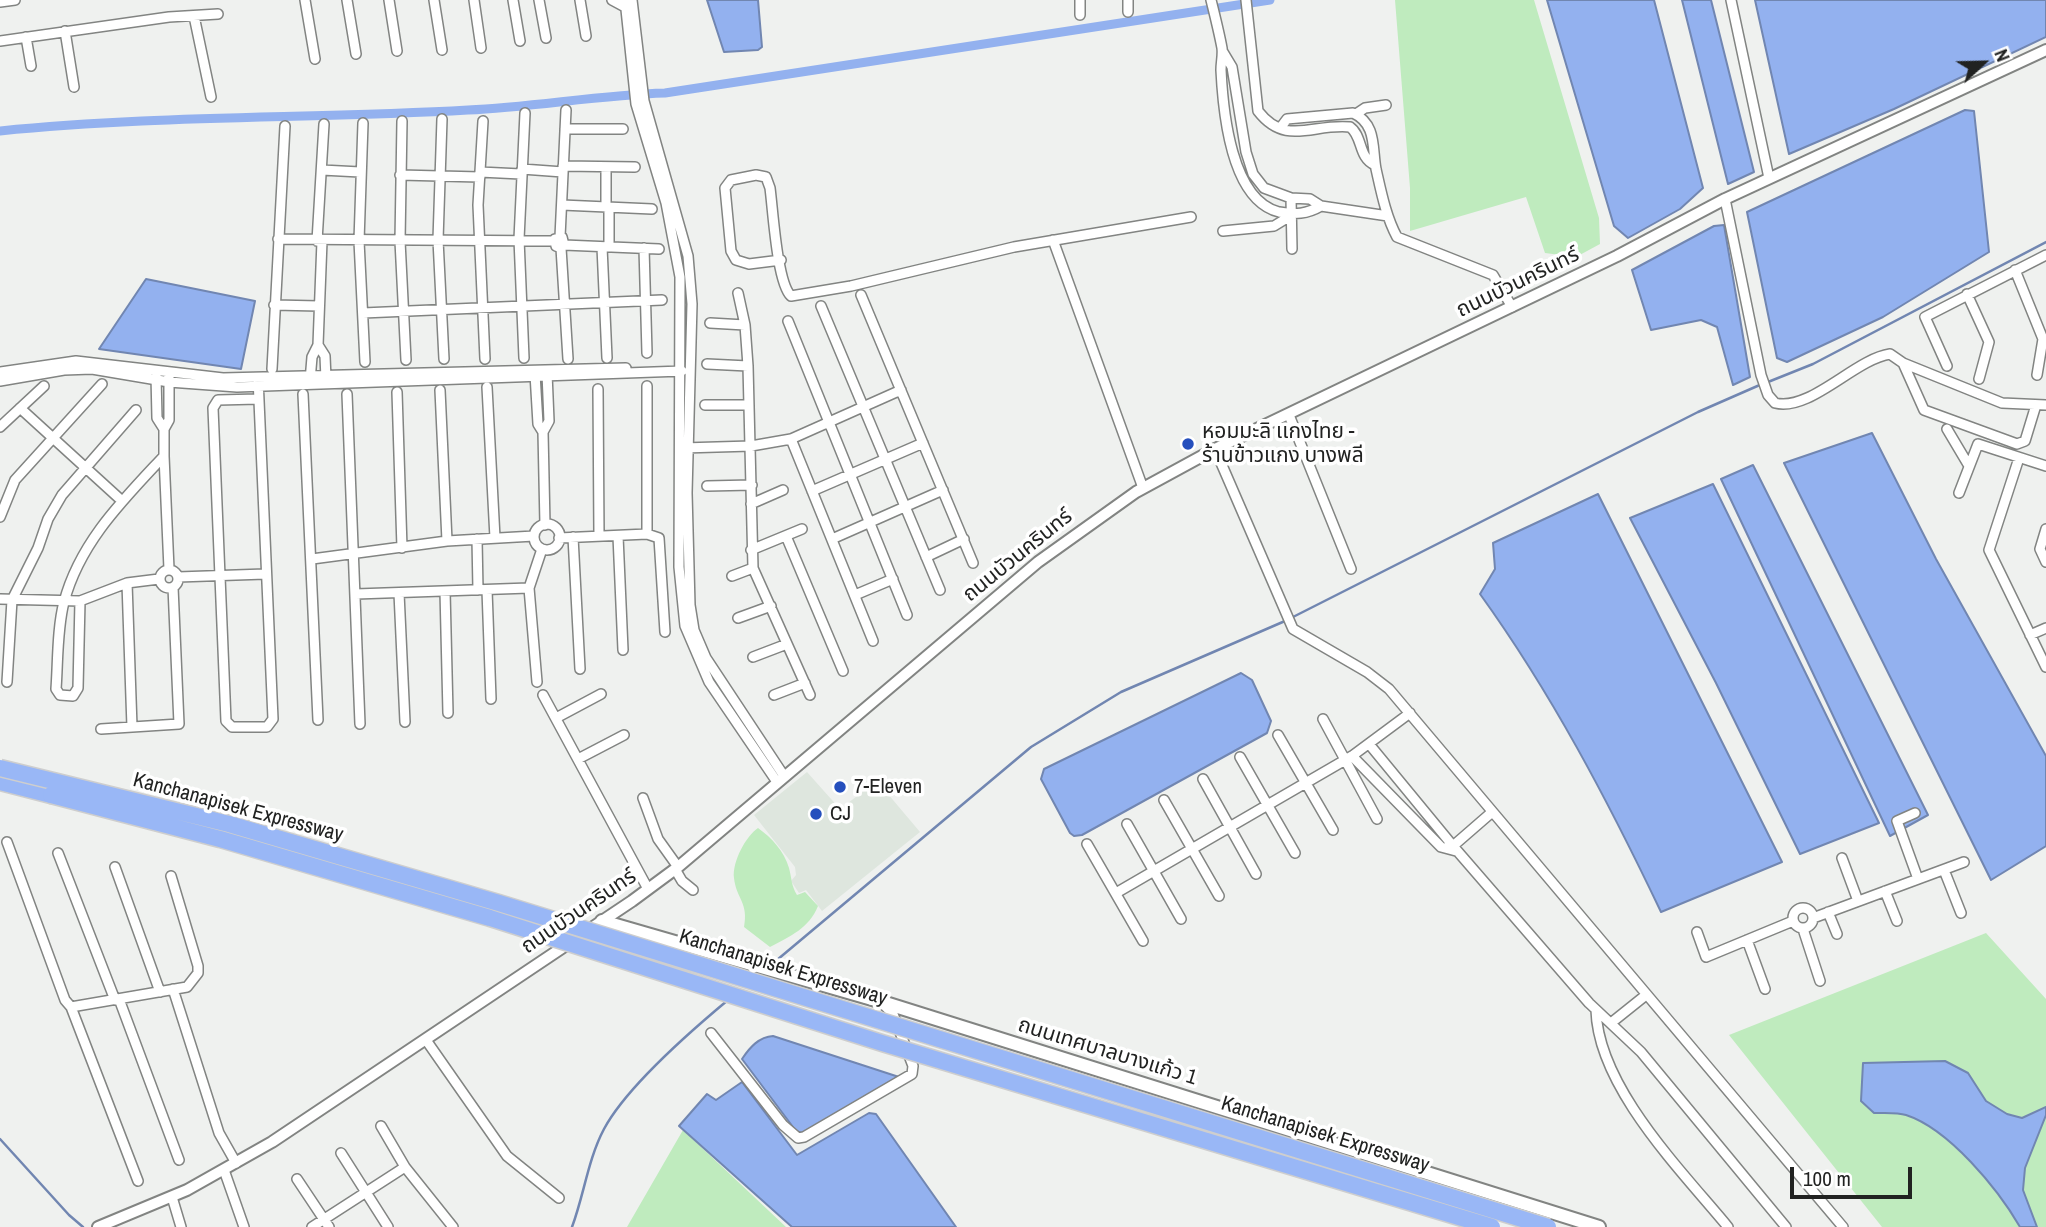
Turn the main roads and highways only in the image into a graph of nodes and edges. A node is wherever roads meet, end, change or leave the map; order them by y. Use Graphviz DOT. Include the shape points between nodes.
graph roads {
  1 [pos="0,768"];
  2 [pos="0,782"];
  3 [pos="601,921"];
  4 [pos="1492,1227"];
  5 [pos="1548,1227"];
  6 [pos="1600,1227"];
  1 -- 5 [label="highway, Kanchanapisek Expressway, bridge" via="229,824 499,903"];
  2 -- 4 [label="highway, Kanchanapisek Expressway, bridge" via="220,839 489,918 882,1043"];
  3 -- 6 [label="main road, ถนนเทศบาลบางแก้ว 1" via="879,1001"];
}
